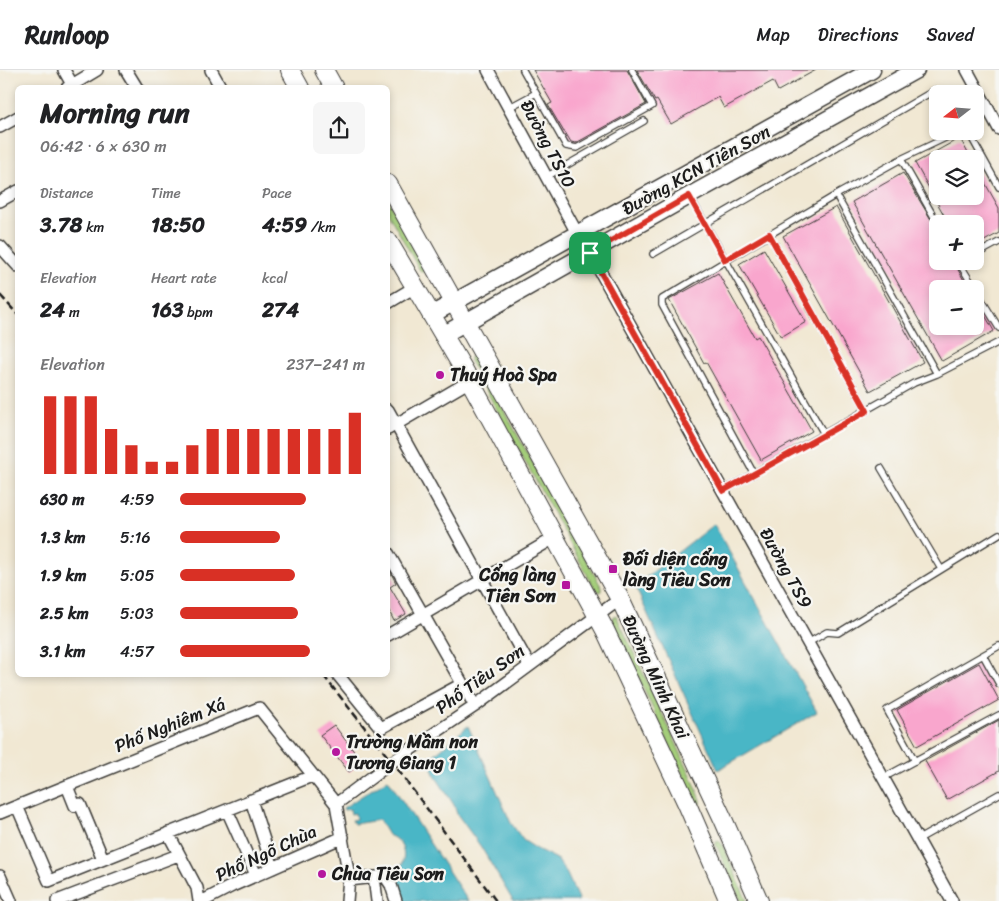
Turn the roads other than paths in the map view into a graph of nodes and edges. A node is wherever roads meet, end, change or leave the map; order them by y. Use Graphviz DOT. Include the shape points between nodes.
graph roads {
  1 [pos="64,70"];
  2 [pos="97,70"];
  3 [pos="126,70"];
  4 [pos="210,70"];
  5 [pos="290,70"];
  6 [pos="324,70"];
  7 [pos="488,70"];
  8 [pos="523,70"];
  9 [pos="632,70"];
  10 [pos="872,70"];
  11 [pos="916,70"];
  12 [pos="967,70"];
  13 [pos="71,85"];
  14 [pos="73,85"];
  15 [pos="135,85"];
  16 [pos="219,85"];
  17 [pos="298,85"];
  18 [pos="332,85"];
  19 [pos="536,93"];
  20 [pos="929,93"];
  21 [pos="508,108"];
  22 [pos="15,119"];
  23 [pos="644,121"];
  24 [pos="0,127"];
  25 [pos="999,129"];
  26 [pos="941,140"];
  27 [pos="973,140"];
  28 [pos="901,159"];
  29 [pos="546,177"];
  30 [pos="999,187"];
  31 [pos="390,188"];
  32 [pos="15,193"];
  33 [pos="836,195"];
  34 [pos="689,196"];
  35 [pos="0,201"];
  36 [pos="933,215"];
  37 [pos="704,224"];
  38 [pos="578,233"];
  39 [pos="769,234"];
  40 [pos="998,244"];
  41 [pos="390,245"];
  42 [pos="0,246"];
  43 [pos="984,251"];
  44 [pos="590,253"];
  45 [pos="653,254"];
  46 [pos="725,260"];
  47 [pos="15,263"];
  48 [pos="966,270"];
  49 [pos="415,287"];
  50 [pos="390,302"];
  51 [pos="453,302"];
  52 [pos="431,315"];
  53 [pos="466,323"];
  54 [pos="999,328"];
  55 [pos="443,335"];
  56 [pos="999,342"];
  57 [pos="936,374"];
  58 [pos="470,381"];
  59 [pos="867,411"];
  60 [pos="392,427"];
  61 [pos="824,434"];
  62 [pos="881,468"];
  63 [pos="754,474"];
  64 [pos="723,491"];
  65 [pos="999,534"];
  66 [pos="556,537"];
  67 [pos="390,556"];
  68 [pos="942,570"];
  69 [pos="482,580"];
  70 [pos="620,599"];
  71 [pos="423,614"];
  72 [pos="597,615"];
  73 [pos="390,634"];
  74 [pos="808,643"];
  75 [pos="999,646"];
  76 [pos="983,655"];
  77 [pos="529,665"];
  78 [pos="340,677"];
  79 [pos="462,684"];
  80 [pos="999,684"];
  81 [pos="475,706"];
  82 [pos="999,715"];
  83 [pos="915,761"];
  84 [pos="312,776"];
  85 [pos="883,778"];
  86 [pos="66,786"];
  87 [pos="999,794"];
  88 [pos="251,800"];
  89 [pos="336,804"];
  90 [pos="17,806"];
  91 [pos="227,810"];
  92 [pos="0,813"];
  93 [pos="723,819"];
  94 [pos="698,830"];
  95 [pos="168,833"];
  96 [pos="343,837"];
  97 [pos="918,840"];
  98 [pos="178,855"];
  99 [pos="103,859"];
  100 [pos="273,868"];
  101 [pos="0,876"];
  102 [pos="256,876"];
  103 [pos="60,877"];
  104 [pos="374,877"];
  105 [pos="349,880"];
  106 [pos="65,900"];
  107 [pos="11,901"];
  108 [pos="199,901"];
  109 [pos="203,901"];
  110 [pos="347,901"];
  111 [pos="378,901"];
  112 [pos="396,901"];
  113 [pos="729,901"];
  114 [pos="759,901"];
  115 [pos="952,901"];
  1 -- 13 [label="street"];
  2 -- 14 [label="street"];
  3 -- 15 [label="street"];
  4 -- 16 [label="street"];
  5 -- 17 [label="main road"];
  6 -- 18 [label="main road"];
  7 -- 21 [label="street, Đường TS10"];
  8 -- 19 [label="lane"];
  9 -- 19 [label="lane" via="652,106 577,148 566,146"];
  10 -- 38 [label="main road, Đường KCN Tiên Sơn"];
  11 -- 34 [label="main road, Đường KCN Tiên Sơn"];
  12 -- 25 [label="street"];
  19 -- 21 [label="lane"];
  20 -- 37 [label="lane"];
  21 -- 29 [label="street, Đường TS10"];
  22 -- 24 [label="street"];
  23 -- 29 [label="lane"];
  26 -- 28 [label="lane"];
  27 -- 30 [label="lane"];
  28 -- 33 [label="lane"];
  28 -- 36 [label="lane"];
  29 -- 38 [label="street, Đường TS10"];
  31 -- 51 [label="main road, Đường Minh Khai"];
  32 -- 35 [label="street"];
  33 -- 39 [label="lane"];
  33 -- 57 [label="lane"];
  34 -- 37 [label="lane"];
  34 -- 44 [label="main road, Đường KCN Tiên Sơn"];
  37 -- 45 [label="lane"];
  37 -- 46 [label="lane"];
  38 -- 44 [label="main road"];
  38 -- 51 [label="main road, Đường KCN Tiên Sơn"];
  39 -- 46 [label="lane"];
  39 -- 59 [label="lane"];
  40 -- 43 [label="lane"];
  41 -- 49 [label="main road, Đường Minh Khai"];
  42 -- 47 [label="street"];
  44 -- 53 [label="main road, Đường KCN Tiên Sơn"];
  44 -- 64 [label="street, Đường TS9"];
  46 -- 61 [label="lane"];
  46 -- 63 [label="lane" via="663,297 661,302"];
  48 -- 54 [label="lane"];
  49 -- 50 [label="street"];
  49 -- 52 [label="main road, Đường Minh Khai"];
  51 -- 52 [label="main road, Đường KCN Tiên Sơn"];
  51 -- 53 [label="main road, Đường Minh Khai"];
  52 -- 55 [label="main road, Đường Minh Khai"];
  53 -- 55 [label="main road, Đường KCN Tiên Sơn"];
  53 -- 70 [label="main road, Đường Minh Khai"];
  55 -- 58 [label="main road, Đường Minh Khai"];
  56 -- 57 [label="lane"];
  57 -- 59 [label="lane"];
  58 -- 60 [label="street"];
  58 -- 66 [label="main road, Đường Minh Khai"];
  59 -- 61 [label="lane"];
  60 -- 69 [label="street"];
  61 -- 63 [label="lane"];
  62 -- 68 [label="lane"];
  63 -- 64 [label="lane"];
  64 -- 74 [label="street, Đường TS9"];
  65 -- 68 [label="lane"];
  66 -- 69 [label="street"];
  66 -- 72 [label="main road, Đường Minh Khai"];
  67 -- 71 [label="street"];
  68 -- 74 [label="lane" via="838,633 827,632"];
  69 -- 71 [label="street"];
  69 -- 77 [label="street"];
  70 -- 72 [label="street, Phố Tiêu Sơn"];
  70 -- 93 [label="main road, Đường Minh Khai"];
  71 -- 73 [label="street"];
  71 -- 79 [label="street"];
  72 -- 77 [label="street, Phố Tiêu Sơn"];
  72 -- 94 [label="main road, Đường Minh Khai"];
  74 -- 85 [label="street, Đường TS9"];
  75 -- 76 [label="lane"];
  76 -- 80 [label="lane"];
  76 -- 83 [label="lane" via="887,710"];
  77 -- 81 [label="street, Phố Tiêu Sơn"];
  78 -- 79 [label="street" via="381,728"];
  79 -- 81 [label="street"];
  81 -- 89 [label="street, Phố Tiêu Sơn"];
  82 -- 83 [label="lane"];
  83 -- 85 [label="lane"];
  84 -- 86 [label="street, Phố Nghiêm Xá" via="259,708"];
  84 -- 88 [label="street"];
  84 -- 89 [label="street, Phố Nghiêm Xá"];
  85 -- 97 [label="street, Đường TS9"];
  86 -- 90 [label="street, Phố Nghiêm Xá"];
  86 -- 99 [label="street" via="75,806 80,804"];
  87 -- 97 [label="lane"];
  88 -- 91 [label="street"];
  88 -- 100 [label="street"];
  89 -- 96 [label="street, Phố Nghiêm Xá"];
  90 -- 92 [label="street, Phố Nghiêm Xá"];
  90 -- 103 [label="street" via="49,881"];
  91 -- 95 [label="street"];
  91 -- 102 [label="street"];
  93 -- 94 [label="main road"];
  93 -- 114 [label="main road, Đường Minh Khai"];
  94 -- 113 [label="main road, Đường Minh Khai"];
  95 -- 98 [label="street"];
  95 -- 99 [label="street"];
  96 -- 100 [label="street, Phố Ngõ Chùa"];
  96 -- 105 [label="street, Phố Nghiêm Xá"];
  97 -- 115 [label="street, Đường TS9"];
  98 -- 106 [label="street"];
  98 -- 108 [label="street" via="197,888"];
  99 -- 103 [label="street"];
  100 -- 102 [label="street, Phố Ngõ Chùa"];
  101 -- 107 [label="street"];
  102 -- 109 [label="street, Phố Ngõ Chùa"];
  103 -- 106 [label="street"];
  104 -- 105 [label="street"];
  104 -- 111 [label="street"];
  104 -- 112 [label="street" via="386,877"];
  105 -- 110 [label="street, Phố Nghiêm Xá"];
}
